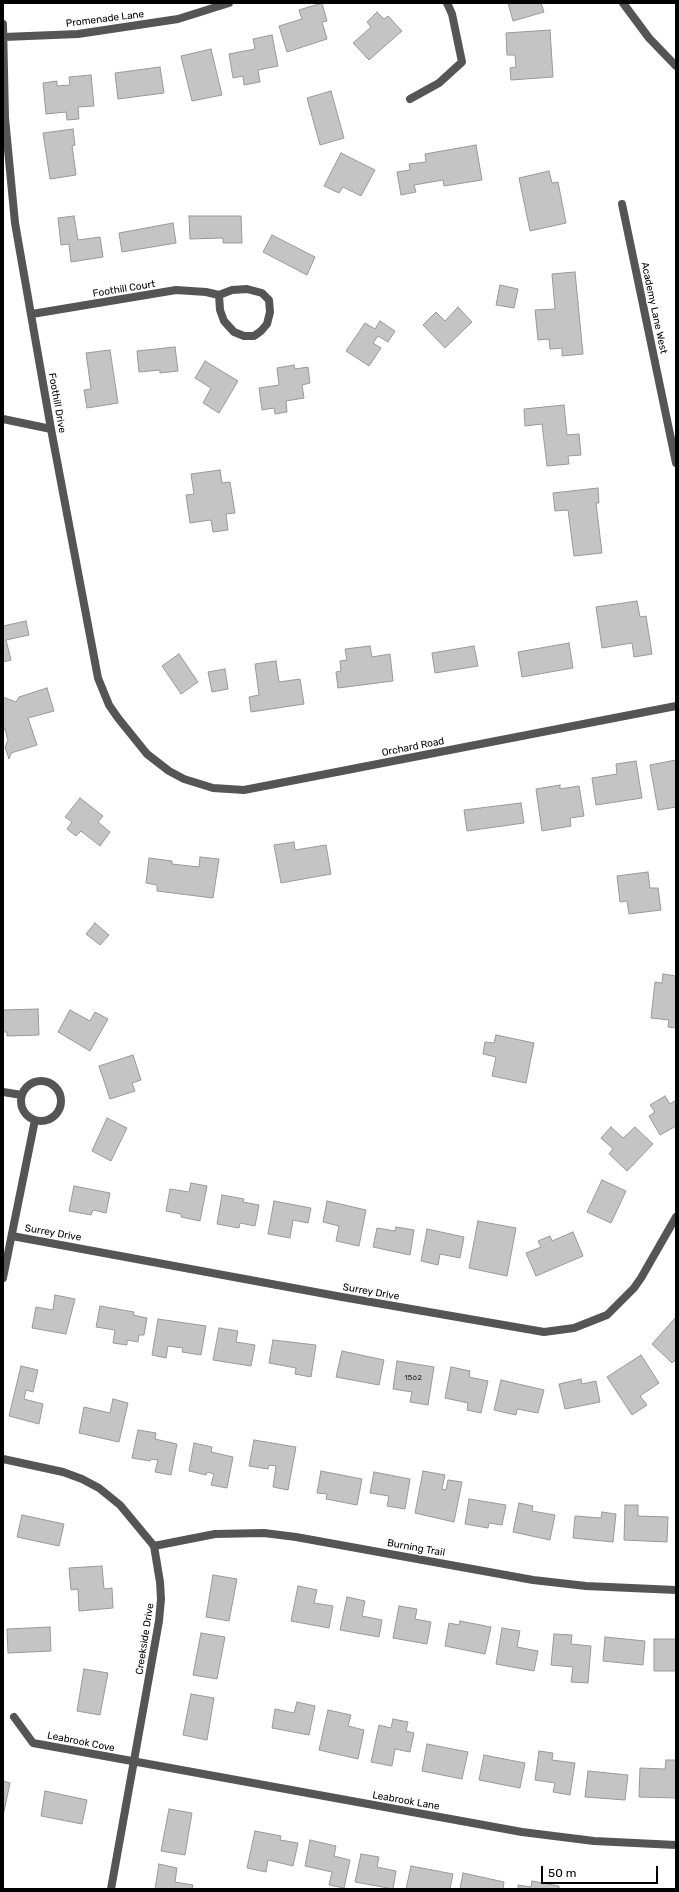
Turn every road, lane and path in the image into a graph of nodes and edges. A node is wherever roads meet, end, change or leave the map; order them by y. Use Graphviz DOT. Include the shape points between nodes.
graph roads {
  1 [pos="229,3"];
  2 [pos="447,3"];
  3 [pos="623,3"];
  4 [pos="3,24"];
  5 [pos="4,37"];
  6 [pos="676,66"];
  7 [pos="410,98"];
  8 [pos="622,204"];
  9 [pos="219,295"];
  10 [pos="32,314"];
  11 [pos="3,419"];
  12 [pos="51,430"];
  13 [pos="676,463"];
  14 [pos="676,706"];
  15 [pos="158,764"];
  16 [pos="3,1092"];
  17 [pos="22,1095"];
  18 [pos="36,1120"];
  19 [pos="676,1217"];
  20 [pos="12,1236"];
  21 [pos="3,1278"];
  22 [pos="3,1459"];
  23 [pos="154,1546"];
  24 [pos="676,1590"];
  25 [pos="14,1717"];
  26 [pos="134,1762"];
  27 [pos="676,1845"];
  28 [pos="111,1889"];
  1 -- 5 [label="street, Promenade Lane" via="178,19 78,34"];
  2 -- 7 [label="street" via="452,14 462,62 439,83"];
  3 -- 6 [label="street" via="649,38"];
  4 -- 5 [label="street, Foothill Drive"];
  5 -- 10 [label="street, Foothill Drive" via="5,118 15,222"];
  8 -- 13 [label="street, Academy Lane West"];
  9 -- 9 [label="street, Foothill Court" via="232,290 246,289 262,293 268,300 268,324 254,336 234,332 224,321"];
  9 -- 10 [label="street, Foothill Court" via="176,290"];
  10 -- 12 [label="street, Foothill Drive"];
  11 -- 12 [label="street"];
  12 -- 15 [label="street, Foothill Drive" via="98,678 109,705 121,724"];
  14 -- 15 [label="street, Orchard Road" via="244,790 200,785"];
  16 -- 17 [label="street"];
  17 -- 18 [label="street" via="21,1103 24,1110"];
  17 -- 18 [label="street" via="26,1088 39,1080 51,1083 59,1091 62,1098 57,1113 43,1121"];
  18 -- 20 [label="street"];
  19 -- 20 [label="street, Surrey Drive" via="634,1288 607,1315 574,1328 544,1332"];
  20 -- 21 [label="street"];
  22 -- 23 [label="street" via="63,1472 99,1488 120,1505"];
  23 -- 24 [label="street, Burning Trail" via="215,1534 264,1532 533,1580 586,1586"];
  23 -- 26 [label="street, Creekside Drive" via="161,1599 159,1621"];
  25 -- 26 [label="street, Leabrook Cove" via="32,1743"];
  26 -- 27 [label="street, Leabrook Lane" via="522,1832 594,1841"];
  26 -- 28 [label="street, Creekside Drive"];
}
